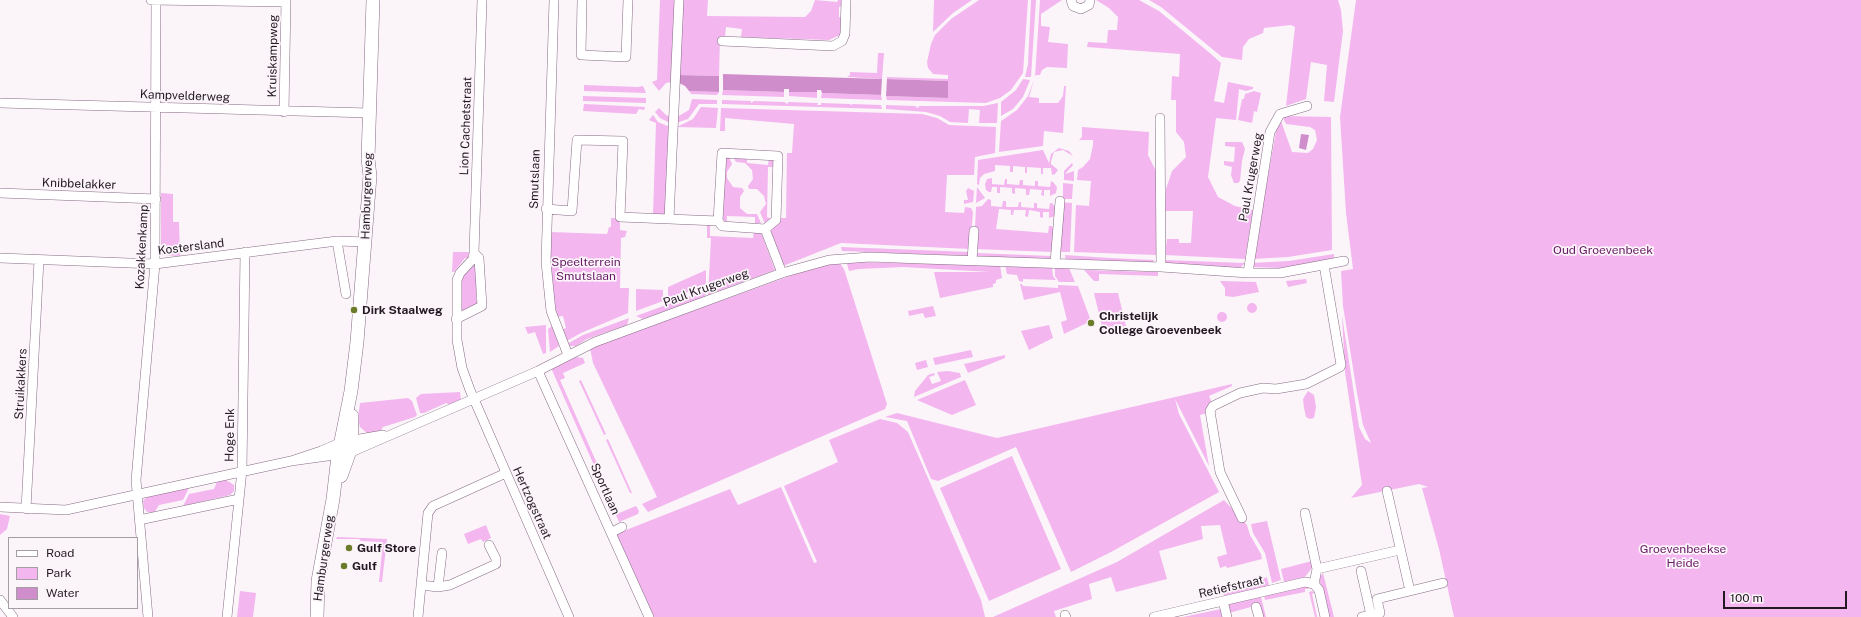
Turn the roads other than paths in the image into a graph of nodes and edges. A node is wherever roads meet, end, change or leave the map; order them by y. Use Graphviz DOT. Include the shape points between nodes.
graph roads {
  1 [pos="150,0"];
  2 [pos="156,0"];
  3 [pos="373,0"];
  4 [pos="482,0"];
  5 [pos="554,0"];
  6 [pos="582,0"];
  7 [pos="628,0"];
  8 [pos="679,0"];
  9 [pos="846,0"];
  10 [pos="1071,0"];
  11 [pos="1090,0"];
  12 [pos="286,1"];
  13 [pos="722,41"];
  14 [pos="0,103"];
  15 [pos="1307,106"];
  16 [pos="156,107"];
  17 [pos="284,112"];
  18 [pos="370,113"];
  19 [pos="1160,118"];
  20 [pos="0,193"];
  21 [pos="156,200"];
  22 [pos="1060,201"];
  23 [pos="546,209"];
  24 [pos="669,218"];
  25 [pos="718,221"];
  26 [pos="765,229"];
  27 [pos="974,231"];
  28 [pos="337,241"];
  29 [pos="366,242"];
  30 [pos="245,252"];
  31 [pos="474,253"];
  32 [pos="0,258"];
  33 [pos="39,260"];
  34 [pos="972,260"];
  35 [pos="1344,261"];
  36 [pos="1055,263"];
  37 [pos="155,264"];
  38 [pos="1324,265"];
  39 [pos="1161,267"];
  40 [pos="782,273"];
  41 [pos="1248,273"];
  42 [pos="346,294"];
  43 [pos="456,319"];
  44 [pos="568,355"];
  45 [pos="538,371"];
  46 [pos="474,399"];
  47 [pos="387,435"];
  48 [pos="347,441"];
  49 [pos="344,454"];
  50 [pos="291,460"];
  51 [pos="242,470"];
  52 [pos="506,473"];
  53 [pos="1387,491"];
  54 [pos="137,494"];
  55 [pos="239,499"];
  56 [pos="0,507"];
  57 [pos="26,509"];
  58 [pos="1304,513"];
  59 [pos="1242,518"];
  60 [pos="139,520"];
  61 [pos="622,527"];
  62 [pos="612,532"];
  63 [pos="489,545"];
  64 [pos="1400,550"];
  65 [pos="442,553"];
  66 [pos="1317,569"];
  67 [pos="1361,571"];
  68 [pos="1443,583"];
  69 [pos="1314,584"];
  70 [pos="421,585"];
  71 [pos="438,587"];
  72 [pos="1410,591"];
  73 [pos="0,600"];
  74 [pos="1223,601"];
  75 [pos="1256,607"];
  76 [pos="1367,616"];
  77 [pos="13,617"];
  78 [pos="148,617"];
  79 [pos="228,617"];
  80 [pos="317,617"];
  81 [pos="418,617"];
  82 [pos="568,617"];
  83 [pos="649,617"];
  84 [pos="1154,617"];
  85 [pos="1227,617"];
  86 [pos="1259,617"];
  87 [pos="1325,617"];
  1 -- 2 [label="street"];
  2 -- 12 [label="street"];
  2 -- 16 [label="street, Kozakkenkamp"];
  3 -- 18 [label="street, Hamburgerweg"];
  4 -- 31 [label="street, Lion Cachetstraat"];
  5 -- 23 [label="street, Smutslaan"];
  6 -- 7 [label="street" via="581,55 626,57"];
  8 -- 24 [label="street"];
  9 -- 13 [label="street" via="845,34 842,40 833,46"];
  10 -- 11 [label="street" via="1073,6 1081,9 1089,5"];
  12 -- 17 [label="street, Kruiskampweg"];
  14 -- 16 [label="street, Kampvelderweg"];
  15 -- 41 [label="street, Paul Krugerweg" via="1280,114 1270,132"];
  16 -- 17 [label="street, Kampvelderweg"];
  16 -- 21 [label="street, Kozakkenkamp"];
  17 -- 18 [label="street, Kampvelderweg"];
  18 -- 29 [label="street, Hamburgerweg"];
  19 -- 39 [label="street"];
  20 -- 21 [label="street, Knibbelakker"];
  21 -- 37 [label="street, Kozakkenkamp"];
  22 -- 36 [label="street"];
  23 -- 24 [label="street" via="572,211 577,140 623,141 620,217"];
  23 -- 44 [label="street, Smutslaan" via="547,288 551,311"];
  24 -- 25 [label="street"];
  25 -- 26 [label="street" via="722,226"];
  25 -- 26 [label="street" via="722,153 778,156 776,220"];
  26 -- 40 [label="street"];
  27 -- 34 [label="street"];
  28 -- 29 [label="street, Kostersland"];
  28 -- 30 [label="street, Kostersland"];
  28 -- 42 [label="street"];
  29 -- 48 [label="street, Hamburgerweg"];
  30 -- 37 [label="street, Kostersland"];
  30 -- 51 [label="street, Hoge Enk"];
  31 -- 43 [label="street" via="473,259 457,280"];
  31 -- 43 [label="street, Lion Cachetstraat" via="479,258 482,306"];
  32 -- 33 [label="street, Kostersland"];
  33 -- 37 [label="street, Kostersland"];
  33 -- 57 [label="street, Struikakkers"];
  34 -- 36 [label="street, Paul Krugerweg"];
  34 -- 40 [label="street, Paul Krugerweg" via="842,258"];
  35 -- 38 [label="street, Paul Krugerweg"];
  36 -- 39 [label="street, Paul Krugerweg"];
  37 -- 54 [label="street, Kozakkenkamp" via="136,480"];
  38 -- 41 [label="street, Paul Krugerweg" via="1280,273"];
  38 -- 59 [label="street" via="1340,367 1315,382 1240,393 1213,406 1210,411 1220,472"];
  39 -- 41 [label="street, Paul Krugerweg"];
  40 -- 44 [label="street, Paul Krugerweg"];
  43 -- 46 [label="street" via="462,368"];
  44 -- 45 [label="street, Paul Krugerweg"];
  45 -- 46 [label="street, Paul Krugerweg"];
  45 -- 62 [label="street, Sportlaan"];
  46 -- 47 [label="street, Paul Krugerweg"];
  46 -- 52 [label="street, Hertzogstraat"];
  47 -- 48 [label="street, Paul Krugerweg"];
  47 -- 49 [label="street, Paul Krugerweg"];
  48 -- 49 [label="street, Hamburgerweg"];
  48 -- 50 [label="street"];
  49 -- 50 [label="street"];
  49 -- 80 [label="street, Hamburgerweg" via="318,581"];
  50 -- 51 [label="street"];
  51 -- 54 [label="street"];
  51 -- 55 [label="street, Hoge Enk"];
  52 -- 70 [label="street" via="433,506 428,513"];
  52 -- 82 [label="street, Hertzogstraat"];
  53 -- 64 [label="street"];
  54 -- 57 [label="street" via="66,510"];
  54 -- 60 [label="street, Kozakkenkamp"];
  55 -- 60 [label="street"];
  55 -- 79 [label="street, Hoge Enk"];
  56 -- 57 [label="street"];
  58 -- 66 [label="street"];
  60 -- 78 [label="street, Kozakkenkamp"];
  61 -- 62 [label="street"];
  62 -- 83 [label="street, Sportlaan"];
  63 -- 71 [label="street" via="496,564 450,585"];
  64 -- 66 [label="street"];
  64 -- 72 [label="street"];
  65 -- 71 [label="street"];
  66 -- 69 [label="street"];
  67 -- 76 [label="street"];
  68 -- 72 [label="street"];
  69 -- 74 [label="street, Retiefstraat" via="1305,582"];
  69 -- 87 [label="street" via="1319,590"];
  70 -- 71 [label="street"];
  70 -- 81 [label="street"];
  72 -- 76 [label="street" via="1377,600 1380,613"];
  73 -- 77 [label="street"];
  74 -- 84 [label="street, Retiefstraat"];
  74 -- 85 [label="street"];
  75 -- 86 [label="street"];
}
